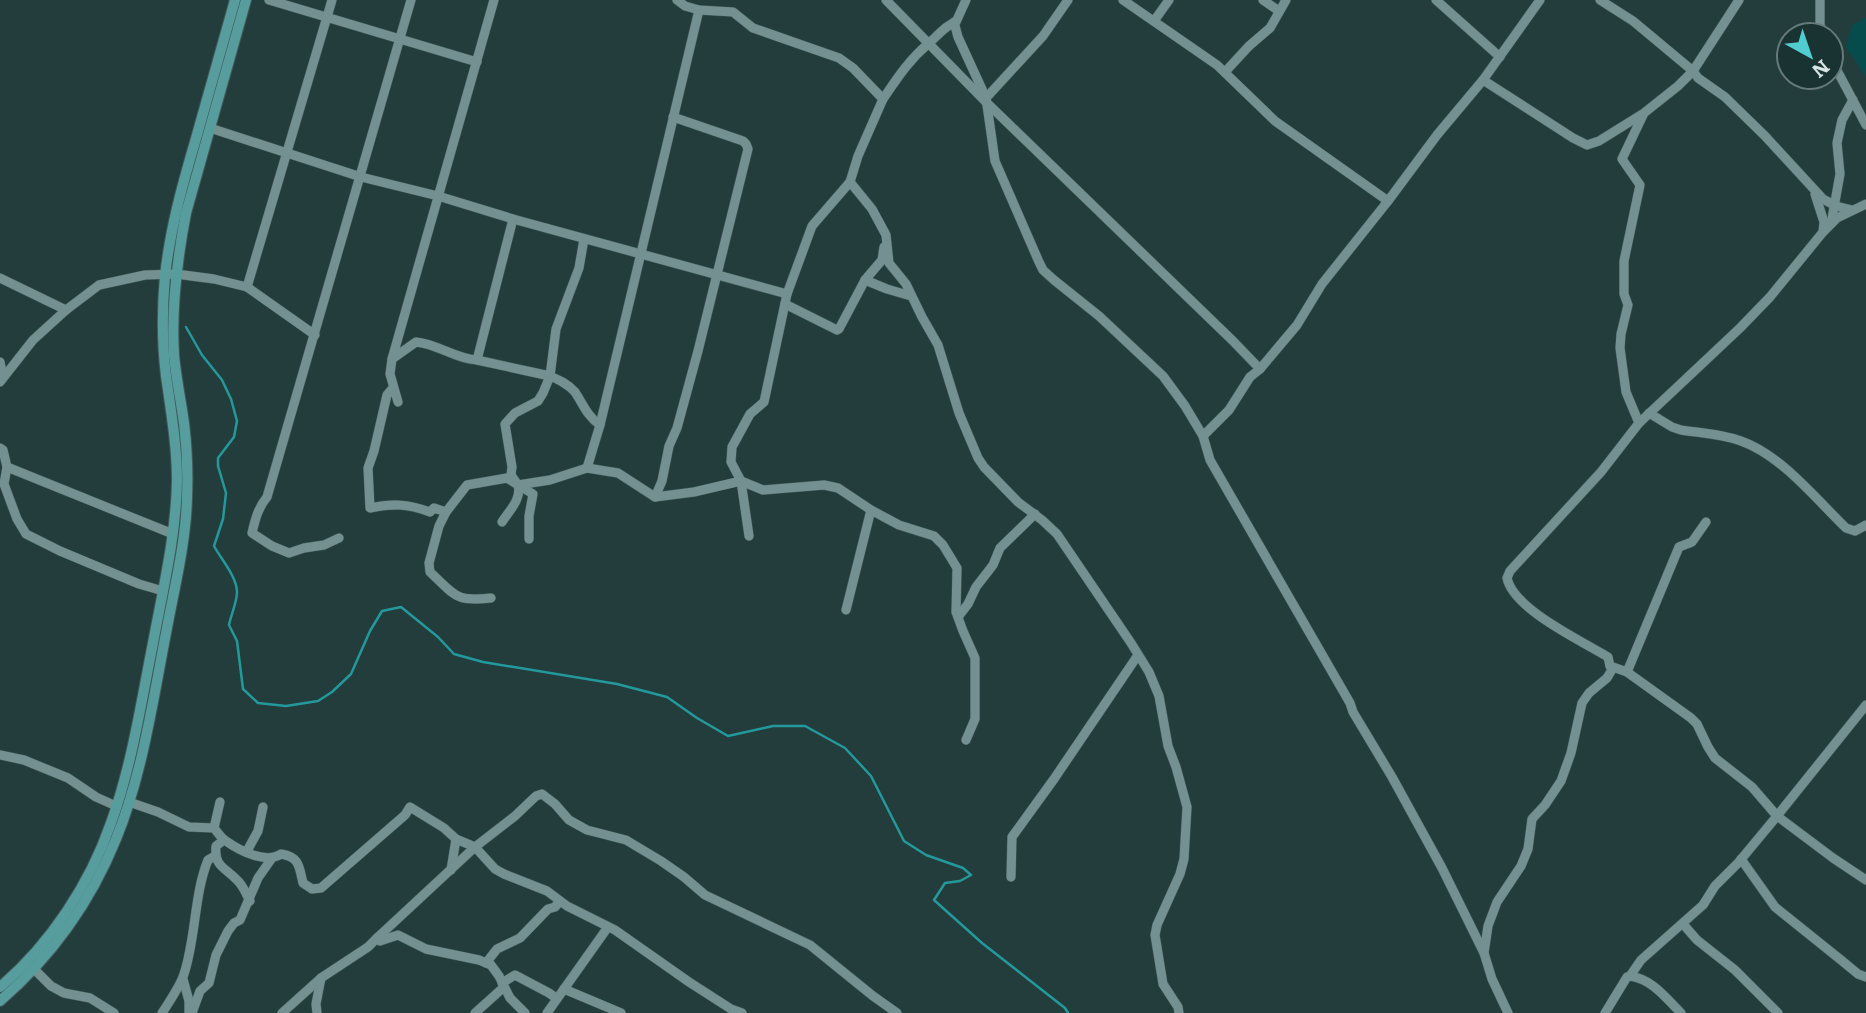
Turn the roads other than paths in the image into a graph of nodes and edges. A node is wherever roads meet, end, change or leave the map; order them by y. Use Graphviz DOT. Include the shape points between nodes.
graph roads {
  1 [pos="235,0"];
  2 [pos="246,0"];
  3 [pos="269,0"];
  4 [pos="332,0"];
  5 [pos="411,0"];
  6 [pos="494,0"];
  7 [pos="677,0"];
  8 [pos="886,0"];
  9 [pos="966,0"];
  10 [pos="1068,0"];
  11 [pos="1123,0"];
  12 [pos="1169,0"];
  13 [pos="1263,0"];
  14 [pos="1286,0"];
  15 [pos="1436,0"];
  16 [pos="1540,0"];
  17 [pos="1601,0"];
  18 [pos="1739,0"];
  19 [pos="1820,0"];
  20 [pos="699,10"];
  21 [pos="1279,11"];
  22 [pos="327,17"];
  23 [pos="1154,21"];
  24 [pos="1820,21"];
  25 [pos="954,22"];
  26 [pos="401,38"];
  27 [pos="929,43"];
  28 [pos="1500,57"];
  29 [pos="477,62"];
  30 [pos="1693,71"];
  31 [pos="1225,72"];
  32 [pos="1483,80"];
  33 [pos="1845,85"];
  34 [pos="883,99"];
  35 [pos="986,100"];
  36 [pos="1853,100"];
  37 [pos="1644,113"];
  38 [pos="673,117"];
  39 [pos="1866,125"];
  40 [pos="211,128"];
  41 [pos="286,152"];
  42 [pos="361,177"];
  43 [pos="850,182"];
  44 [pos="1814,189"];
  45 [pos="438,196"];
  46 [pos="1388,201"];
  47 [pos="1866,204"];
  48 [pos="1834,205"];
  49 [pos="1852,210"];
  50 [pos="513,219"];
  51 [pos="1831,224"];
  52 [pos="1823,232"];
  53 [pos="886,235"];
  54 [pos="584,239"];
  55 [pos="640,255"];
  56 [pos="171,274"];
  57 [pos="717,274"];
  58 [pos="0,278"];
  59 [pos="864,280"];
  60 [pos="247,287"];
  61 [pos="911,296"];
  62 [pos="786,299"];
  63 [pos="66,310"];
  64 [pos="315,335"];
  65 [pos="392,359"];
  66 [pos="477,360"];
  67 [pos="0,362"];
  68 [pos="1260,369"];
  69 [pos="550,376"];
  70 [pos="1,380"];
  71 [pos="393,388"];
  72 [pos="398,402"];
  73 [pos="1650,413"];
  74 [pos="1639,423"];
  75 [pos="600,425"];
  76 [pos="1203,436"];
  77 [pos="0,448"];
  78 [pos="6,467"];
  79 [pos="587,468"];
  80 [pos="736,472"];
  81 [pos="741,481"];
  82 [pos="729,484"];
  83 [pos="518,485"];
  84 [pos="656,497"];
  85 [pos="871,510"];
  86 [pos="446,512"];
  87 [pos="1034,514"];
  88 [pos="502,522"];
  89 [pos="1706,522"];
  90 [pos="1866,525"];
  91 [pos="173,534"];
  92 [pos="749,536"];
  93 [pos="339,538"];
  94 [pos="529,539"];
  95 [pos="163,591"];
  96 [pos="491,598"];
  97 [pos="846,610"];
  98 [pos="958,617"];
  99 [pos="1138,655"];
  100 [pos="1610,666"];
  101 [pos="1627,672"];
  102 [pos="1866,705"];
  103 [pos="966,740"];
  104 [pos="0,755"];
  105 [pos="129,802"];
  106 [pos="220,802"];
  107 [pos="116,806"];
  108 [pos="263,807"];
  109 [pos="1777,816"];
  110 [pos="214,828"];
  111 [pos="456,839"];
  112 [pos="224,840"];
  113 [pos="475,847"];
  114 [pos="247,852"];
  115 [pos="215,856"];
  116 [pos="272,858"];
  117 [pos="1741,859"];
  118 [pos="451,870"];
  119 [pos="1012,877"];
  120 [pos="1866,880"];
  121 [pos="250,901"];
  122 [pos="560,901"];
  123 [pos="1683,924"];
  124 [pos="608,927"];
  125 [pos="377,937"];
  126 [pos="1484,953"];
  127 [pos="1841,960"];
  128 [pos="486,962"];
  129 [pos="34,969"];
  130 [pos="1866,970"];
  131 [pos="1630,976"];
  132 [pos="1866,977"];
  133 [pos="321,978"];
  134 [pos="183,979"];
  135 [pos="503,985"];
  136 [pos="0,987"];
  137 [pos="565,989"];
  138 [pos="556,998"];
  139 [pos="0,1001"];
  140 [pos="114,1013"];
  141 [pos="162,1013"];
  142 [pos="190,1013"];
  143 [pos="282,1013"];
  144 [pos="317,1013"];
  145 [pos="475,1013"];
  146 [pos="525,1013"];
  147 [pos="547,1013"];
  148 [pos="621,1013"];
  149 [pos="742,1013"];
  150 [pos="897,1013"];
  151 [pos="1179,1013"];
  152 [pos="1508,1013"];
  153 [pos="1605,1013"];
  154 [pos="1681,1013"];
  155 [pos="1778,1013"];
  1 -- 56 [label="main road" via="174,220"];
  2 -- 40 [label="main road"];
  3 -- 22 [label="street"];
  4 -- 22 [label="street"];
  5 -- 26 [label="street"];
  6 -- 29 [label="street"];
  7 -- 20 [label="street"];
  8 -- 27 [label="street"];
  9 -- 25 [label="street"];
  10 -- 35 [label="street"];
  11 -- 23 [label="street"];
  12 -- 23 [label="street"];
  13 -- 21 [label="street"];
  14 -- 21 [label="street"];
  15 -- 28 [label="street"];
  16 -- 28 [label="street"];
  17 -- 30 [label="street"];
  18 -- 30 [label="street"];
  19 -- 24 [label="street"];
  20 -- 34 [label="street" via="733,12 753,28 839,58"];
  20 -- 38 [label="street"];
  21 -- 31 [label="street" via="1270,28"];
  22 -- 26 [label="street"];
  22 -- 41 [label="street"];
  23 -- 46 [label="street" via="1217,65 1275,121"];
  25 -- 27 [label="street"];
  25 -- 35 [label="street"];
  26 -- 29 [label="street"];
  26 -- 42 [label="street"];
  27 -- 34 [label="street"];
  27 -- 35 [label="street"];
  28 -- 32 [label="street"];
  29 -- 45 [label="street"];
  30 -- 37 [label="street"];
  30 -- 44 [label="street" via="1765,136"];
  32 -- 37 [label="street" via="1587,145"];
  32 -- 46 [label="street"];
  33 -- 36 [label="street"];
  34 -- 43 [label="street"];
  35 -- 68 [label="street"];
  35 -- 76 [label="street" via="995,160 1043,270 1155,367"];
  36 -- 39 [label="street"];
  36 -- 48 [label="street" via="1842,120"];
  37 -- 74 [label="street" via="1622,159 1640,186 1624,261 1628,305 1620,348 1626,392"];
  38 -- 55 [label="street"];
  38 -- 57 [label="street" via="748,146"];
  40 -- 41 [label="street"];
  40 -- 56 [label="main road"];
  41 -- 42 [label="street"];
  41 -- 60 [label="street"];
  42 -- 45 [label="street"];
  42 -- 64 [label="street"];
  43 -- 53 [label="street"];
  43 -- 62 [label="street" via="812,226"];
  44 -- 48 [label="street"];
  44 -- 52 [label="street"];
  45 -- 50 [label="street"];
  45 -- 65 [label="street"];
  46 -- 68 [label="street"];
  47 -- 49 [label="street"];
  48 -- 49 [label="street"];
  48 -- 51 [label="street"];
  49 -- 51 [label="street"];
  50 -- 54 [label="street"];
  50 -- 66 [label="street"];
  51 -- 52 [label="street"];
  52 -- 73 [label="street" via="1770,297"];
  53 -- 59 [label="street" via="881,260"];
  53 -- 61 [label="street" via="890,263"];
  54 -- 55 [label="street"];
  54 -- 69 [label="street" via="579,268 556,329"];
  55 -- 57 [label="street"];
  55 -- 75 [label="street"];
  56 -- 60 [label="street"];
  56 -- 63 [label="street" via="99,285"];
  56 -- 91 [label="main road" via="163,337 176,452"];
  56 -- 105 [label="main road" via="187,500 161,657"];
  57 -- 62 [label="street"];
  57 -- 84 [label="street"];
  58 -- 63 [label="street"];
  59 -- 61 [label="street"];
  59 -- 62 [label="street" via="837,330"];
  60 -- 64 [label="street"];
  61 -- 87 [label="street" via="937,345 978,458"];
  62 -- 80 [label="street" via="764,402 750,414 732,447 731,463"];
  63 -- 70 [label="street" via="33,340"];
  64 -- 93 [label="street" via="267,497 251,533 289,553"];
  65 -- 66 [label="street" via="416,342"];
  65 -- 71 [label="street"];
  66 -- 69 [label="street"];
  67 -- 70 [label="street"];
  68 -- 76 [label="street"];
  69 -- 75 [label="street" via="573,390"];
  69 -- 83 [label="street" via="538,401 505,424 511,475"];
  71 -- 72 [label="street"];
  71 -- 86 [label="street" via="387,394 368,468 370,508 411,505"];
  73 -- 74 [label="street"];
  73 -- 90 [label="street" via="1681,430 1754,446 1793,475 1846,528 1856,531"];
  74 -- 100 [label="street" via="1507,578 1532,610 1608,657"];
  75 -- 79 [label="street"];
  76 -- 126 [label="street" via="1210,460 1392,777"];
  77 -- 78 [label="street"];
  78 -- 91 [label="street"];
  78 -- 95 [label="street" via="5,484 26,534"];
  79 -- 83 [label="street"];
  79 -- 84 [label="street" via="618,473"];
  80 -- 81 [label="street"];
  80 -- 82 [label="street"];
  81 -- 82 [label="street"];
  81 -- 85 [label="street" via="763,490 838,488"];
  81 -- 92 [label="street"];
  82 -- 84 [label="street"];
  83 -- 86 [label="street" via="507,478 467,485"];
  83 -- 88 [label="street" via="520,492"];
  83 -- 94 [label="street" via="533,494"];
  85 -- 97 [label="street"];
  85 -- 98 [label="street" via="934,536 943,545 957,568"];
  86 -- 96 [label="street" via="430,572 460,599"];
  87 -- 98 [label="street" via="1000,548"];
  87 -- 99 [label="street" via="1057,534"];
  89 -- 101 [label="street" via="1692,542 1679,547"];
  91 -- 95 [label="main road"];
  95 -- 107 [label="main road"];
  98 -- 103 [label="street" via="975,658 975,719"];
  99 -- 119 [label="street" via="1012,836"];
  99 -- 151 [label="street" via="1159,696 1186,807 1184,859 1155,935 1163,984"];
  100 -- 101 [label="street"];
  100 -- 126 [label="street" via="1607,678 1582,703 1561,781 1532,819 1528,849 1497,902"];
  101 -- 109 [label="street" via="1691,718 1712,754 1752,787"];
  102 -- 109 [label="street"];
  104 -- 107 [label="street" via="68,778"];
  105 -- 110 [label="street" via="189,827"];
  105 -- 129 [label="main road" via="90,891"];
  106 -- 110 [label="street"];
  107 -- 136 [label="main road" via="97,856 66,910 30,958"];
  108 -- 114 [label="street"];
  109 -- 117 [label="street"];
  109 -- 120 [label="street"];
  110 -- 112 [label="street"];
  111 -- 113 [label="street"];
  111 -- 116 [label="street" via="410,807 321,888 303,883 291,855"];
  111 -- 118 [label="street"];
  112 -- 114 [label="street"];
  112 -- 115 [label="street" via="216,846"];
  113 -- 118 [label="street"];
  113 -- 122 [label="street" via="495,869"];
  113 -- 150 [label="street" via="542,794 587,831 626,840 705,895 810,945"];
  114 -- 116 [label="street"];
  115 -- 121 [label="street" via="239,881"];
  115 -- 134 [label="street" via="204,869"];
  116 -- 121 [label="street"];
  117 -- 123 [label="street"];
  117 -- 127 [label="street" via="1775,907"];
  118 -- 125 [label="street"];
  121 -- 142 [label="street" via="228,931 209,982"];
  122 -- 124 [label="street"];
  122 -- 128 [label="street"];
  123 -- 131 [label="street"];
  123 -- 155 [label="street"];
  124 -- 137 [label="street"];
  124 -- 149 [label="street"];
  125 -- 128 [label="street" via="380,941 398,935 426,950"];
  125 -- 133 [label="street"];
  126 -- 152 [label="street"];
  127 -- 130 [label="street"];
  127 -- 132 [label="street"];
  128 -- 135 [label="street"];
  129 -- 139 [label="main road"];
  129 -- 140 [label="street" via="51,986 90,998"];
  131 -- 153 [label="street"];
  131 -- 154 [label="street" via="1641,978"];
  133 -- 143 [label="street"];
  133 -- 144 [label="street"];
  134 -- 141 [label="street"];
  134 -- 142 [label="street"];
  135 -- 138 [label="street" via="515,975"];
  135 -- 145 [label="street"];
  135 -- 146 [label="street"];
  137 -- 138 [label="street"];
  137 -- 148 [label="street"];
  138 -- 147 [label="street"];
}
